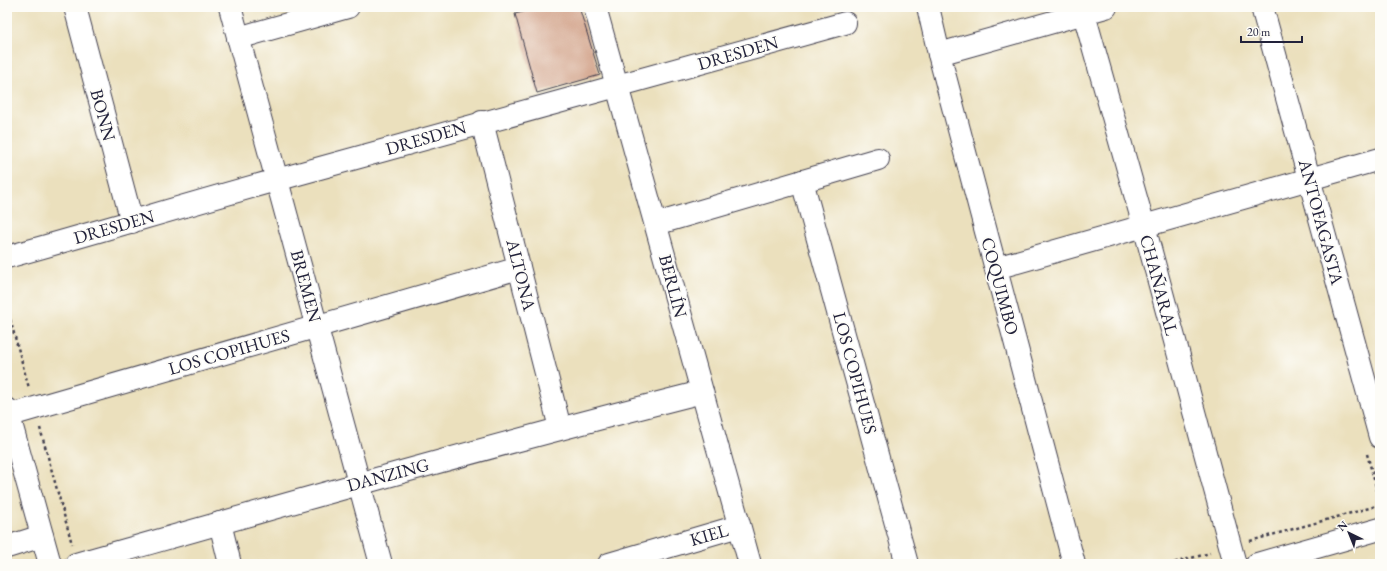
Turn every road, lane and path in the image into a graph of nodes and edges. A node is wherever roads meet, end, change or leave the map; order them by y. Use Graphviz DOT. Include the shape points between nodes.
graph roads {
  1 [pos="75,7"];
  2 [pos="230,7"];
  3 [pos="348,7"];
  4 [pos="595,7"];
  5 [pos="928,7"];
  6 [pos="1106,7"];
  7 [pos="1262,7"];
  8 [pos="1083,10"];
  9 [pos="845,23"];
  10 [pos="238,38"];
  11 [pos="939,54"];
  12 [pos="618,87"];
  13 [pos="482,122"];
  14 [pos="878,159"];
  15 [pos="1380,159"];
  16 [pos="1309,179"];
  17 [pos="277,180"];
  18 [pos="802,181"];
  19 [pos="132,222"];
  20 [pos="656,224"];
  21 [pos="1144,226"];
  22 [pos="7,257"];
  23 [pos="520,268"];
  24 [pos="996,268"];
  25 [pos="7,308"];
  26 [pos="317,327"];
  27 [pos="702,392"];
  28 [pos="34,408"];
  29 [pos="8,414"];
  30 [pos="560,428"];
  31 [pos="1380,437"];
  32 [pos="359,483"];
  33 [pos="1380,505"];
  34 [pos="220,523"];
  35 [pos="739,526"];
  36 [pos="1380,529"];
  37 [pos="42,536"];
  38 [pos="7,547"];
  39 [pos="1233,555"];
  40 [pos="50,564"];
  41 [pos="76,564"];
  42 [pos="230,564"];
  43 [pos="381,564"];
  44 [pos="609,564"];
  45 [pos="750,564"];
  46 [pos="907,564"];
  47 [pos="1074,564"];
  48 [pos="1169,564"];
  49 [pos="1257,564"];
  1 -- 19 [label="street, BONN"];
  2 -- 10 [label="street, BREMEN"];
  3 -- 10 [label="street"];
  4 -- 12 [label="street, BERLÍN"];
  5 -- 11 [label="street, COQUIMBO"];
  6 -- 8 [label="street"];
  7 -- 16 [label="street, ANTOFAGASTA"];
  8 -- 11 [label="street"];
  8 -- 21 [label="street, CHAÑARAL"];
  9 -- 12 [label="street, DRESDEN"];
  10 -- 17 [label="street, BREMEN"];
  11 -- 24 [label="street, COQUIMBO"];
  12 -- 13 [label="street, DRESDEN"];
  12 -- 20 [label="street, BERLÍN"];
  13 -- 17 [label="street, DRESDEN"];
  13 -- 23 [label="street, ALTONA"];
  14 -- 18 [label="street"];
  15 -- 16 [label="street"];
  16 -- 21 [label="street"];
  16 -- 31 [label="street, ANTOFAGASTA"];
  17 -- 19 [label="street, DRESDEN"];
  17 -- 26 [label="street, BREMEN"];
  18 -- 20 [label="street"];
  18 -- 46 [label="street, LOS COPIHUES"];
  19 -- 22 [label="street, DRESDEN"];
  20 -- 27 [label="street, BERLÍN"];
  21 -- 24 [label="street"];
  21 -- 39 [label="street, CHAÑARAL"];
  23 -- 26 [label="street, LOS COPIHUES"];
  23 -- 30 [label="street, ALTONA"];
  24 -- 47 [label="street, COQUIMBO"];
  25 -- 28 [label="path"];
  26 -- 28 [label="street, LOS COPIHUES"];
  26 -- 32 [label="street, BREMEN"];
  27 -- 30 [label="street, DANZING"];
  27 -- 35 [label="street, BERLÍN"];
  28 -- 29 [label="street, LOS COPIHUES"];
  28 -- 41 [label="path"];
  29 -- 37 [label="street"];
  30 -- 32 [label="street, DANZING"];
  32 -- 34 [label="street, DANZING"];
  32 -- 43 [label="street, BREMEN"];
  33 -- 39 [label="path"];
  34 -- 41 [label="street, DANZING"];
  34 -- 42 [label="street"];
  35 -- 44 [label="street, KIEL"];
  35 -- 45 [label="street, BERLÍN"];
  36 -- 49 [label="street"];
  37 -- 38 [label="street"];
  37 -- 40 [label="street"];
  39 -- 48 [label="path"];
}
